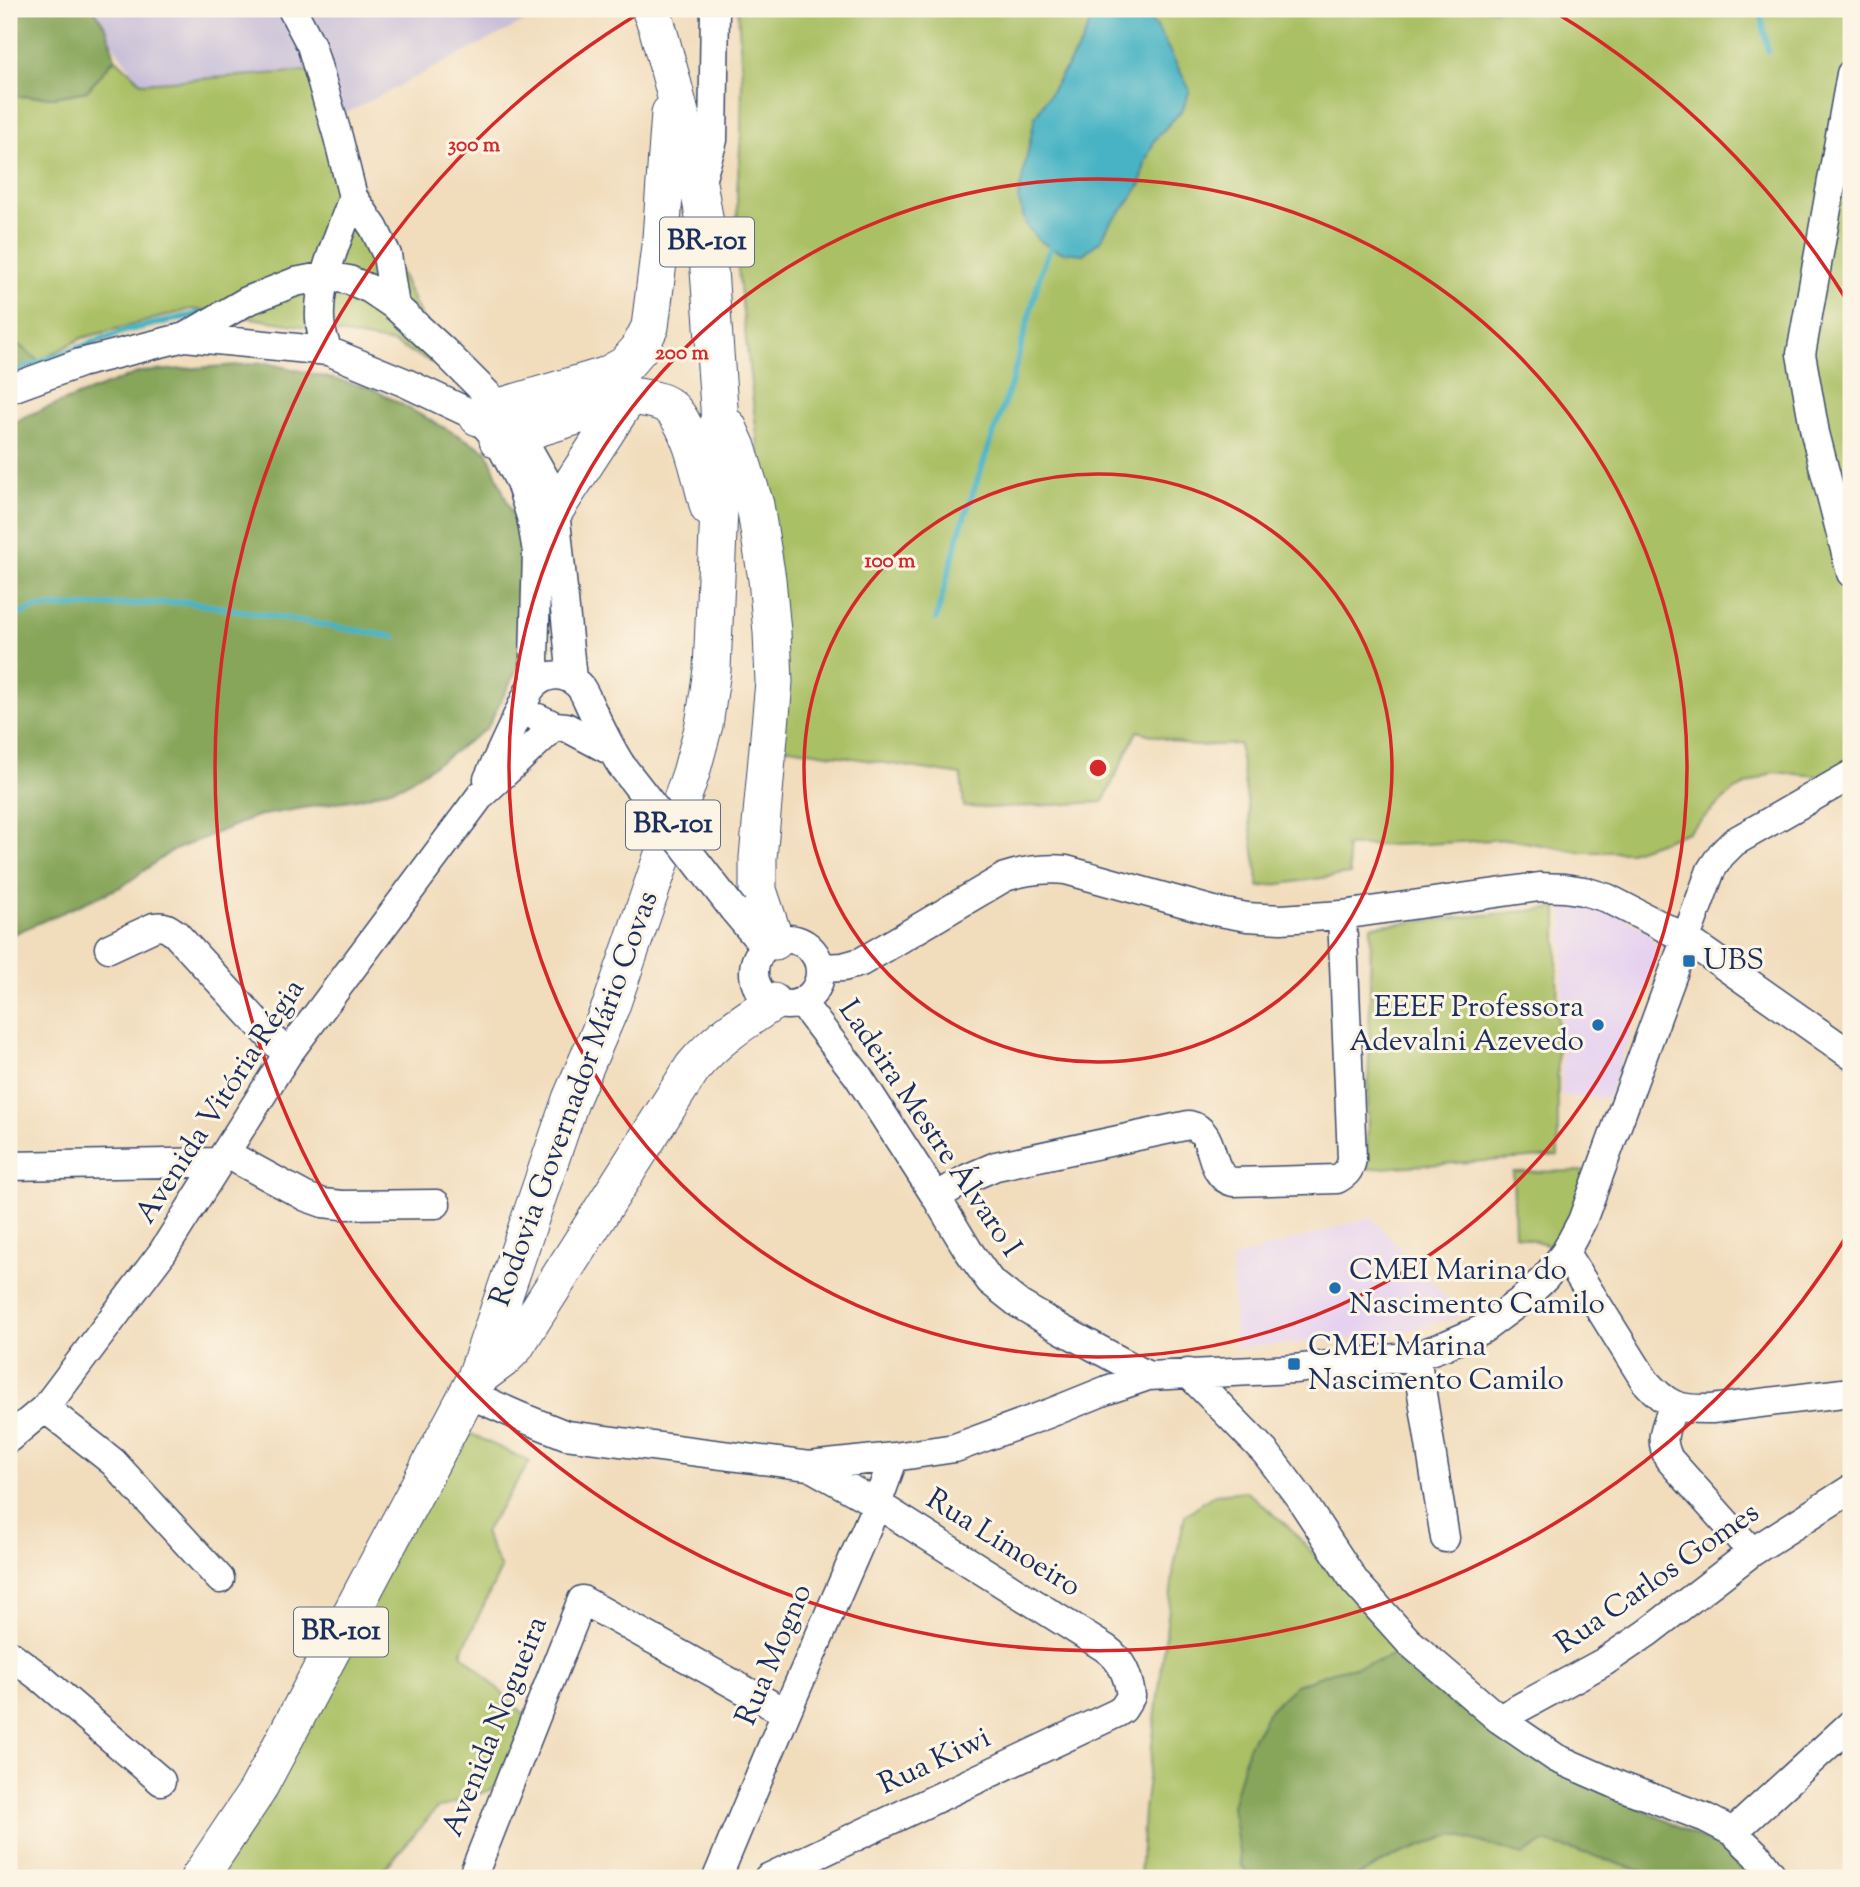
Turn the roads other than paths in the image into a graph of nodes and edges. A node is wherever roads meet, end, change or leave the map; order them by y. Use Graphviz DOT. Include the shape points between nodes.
graph roads {
  1 [pos="292,9"];
  2 [pos="650,9"];
  3 [pos="715,9"];
  4 [pos="1851,74"];
  5 [pos="672,81"];
  6 [pos="699,188"];
  7 [pos="353,197"];
  8 [pos="326,276"];
  9 [pos="395,306"];
  10 [pos="185,337"];
  11 [pos="328,351"];
  12 [pos="9,389"];
  13 [pos="626,401"];
  14 [pos="719,407"];
  15 [pos="499,425"];
  16 [pos="555,510"];
  17 [pos="719,539"];
  18 [pos="1851,573"];
  19 [pos="577,684"];
  20 [pos="532,688"];
  21 [pos="560,727"];
  22 [pos="616,758"];
  23 [pos="1851,776"];
  24 [pos="481,795"];
  25 [pos="1342,915"];
  26 [pos="770,944"];
  27 [pos="108,948"];
  28 [pos="1681,949"];
  29 [pos="820,968"];
  30 [pos="787,1002"];
  31 [pos="287,1055"];
  32 [pos="1851,1055"];
  33 [pos="223,1157"];
  34 [pos="9,1167"];
  35 [pos="936,1197"];
  36 [pos="436,1204"];
  37 [pos="1565,1253"];
  38 [pos="1416,1356"];
  39 [pos="1188,1373"];
  40 [pos="1148,1376"];
  41 [pos="472,1387"];
  42 [pos="1851,1392"];
  43 [pos="1674,1405"];
  44 [pos="45,1408"];
  45 [pos="9,1438"];
  46 [pos="894,1457"];
  47 [pos="809,1466"];
  48 [pos="1851,1489"];
  49 [pos="877,1504"];
  50 [pos="1445,1538"];
  51 [pos="1752,1552"];
  52 [pos="220,1579"];
  53 [pos="9,1654"];
  54 [pos="1128,1703"];
  55 [pos="786,1713"];
  56 [pos="1499,1719"];
  57 [pos="1851,1724"];
  58 [pos="161,1781"];
  59 [pos="1733,1832"];
  60 [pos="199,1878"];
  61 [pos="472,1878"];
  62 [pos="717,1878"];
  63 [pos="768,1878"];
  64 [pos="1774,1878"];
  1 -- 7 [label="street" via="311,45"];
  2 -- 5 [label="main road, Rodovia Governador Mário Covas / BR-101"];
  3 -- 6 [label="street" via="713,140"];
  4 -- 18 [label="street" via="1801,354 1815,433"];
  5 -- 6 [label="main road, Rodovia Governador Mário Covas / BR-101"];
  5 -- 15 [label="main road" via="661,238 650,327 639,349 625,365 605,376"];
  6 -- 14 [label="main road, Rodovia Governador Mário Covas / BR-101"];
  7 -- 8 [label="street"];
  7 -- 9 [label="street" via="387,254"];
  8 -- 9 [label="street" via="370,289"];
  8 -- 10 [label="street" via="295,282 247,301"];
  8 -- 11 [label="street" via="320,320"];
  9 -- 15 [label="street" via="443,350"];
  10 -- 11 [label="street"];
  10 -- 12 [label="street" via="80,363"];
  11 -- 15 [label="street"];
  13 -- 15 [label="main road"];
  13 -- 16 [label="main road"];
  13 -- 17 [label="main road" via="656,399 672,408 686,429"];
  14 -- 17 [label="main road, Rodovia Governador Mário Covas / BR-101"];
  14 -- 26 [label="main road" via="755,505 767,579 774,682 758,890"];
  15 -- 16 [label="street" via="545,480"];
  15 -- 20 [label="street" via="531,517 537,552"];
  16 -- 19 [label="street"];
  17 -- 41 [label="main road, Rodovia Governador Mário Covas / BR-101" via="712,670 691,773 611,1006 571,1099"];
  19 -- 20 [label="street" via="559,675 546,676"];
  19 -- 21 [label="street" via="583,711 576,721"];
  19 -- 22 [label="street"];
  20 -- 21 [label="street" via="535,716"];
  20 -- 24 [label="street, Avenida Vitória Régia"];
  21 -- 22 [label="street"];
  21 -- 24 [label="street, Avenida Vitória Régia"];
  22 -- 26 [label="street, bridge" via="733,909"];
  23 -- 28 [label="street" via="1734,842 1721,855"];
  24 -- 31 [label="street, Avenida Vitória Régia"];
  25 -- 28 [label="street" via="1539,887 1564,888 1607,898"];
  25 -- 29 [label="street" via="1247,917 1046,868 1005,877 861,962"];
  25 -- 35 [label="street" via="1352,1158 1346,1174 1337,1179 1227,1181 1218,1172 1202,1130 1189,1125 996,1166"];
  26 -- 29 [label="street" via="781,939 800,942 817,957"];
  26 -- 30 [label="street" via="756,962 756,981 761,992"];
  27 -- 31 [label="street" via="154,927 168,928"];
  28 -- 32 [label="street"];
  28 -- 37 [label="street" via="1582,1221"];
  29 -- 30 [label="street" via="820,980 811,995"];
  30 -- 35 [label="street, Ladeira Mestre Álvaro I" via="858,1076"];
  30 -- 41 [label="main road" via="721,1037 693,1067 515,1347"];
  31 -- 33 [label="street, Avenida Vitória Régia"];
  33 -- 34 [label="street"];
  33 -- 36 [label="street" via="323,1203"];
  33 -- 44 [label="street, Avenida Vitória Régia" via="162,1253"];
  35 -- 40 [label="street, Ladeira Mestre Álvaro I" via="990,1281 1029,1310"];
  37 -- 38 [label="street" via="1522,1300 1483,1329"];
  37 -- 43 [label="street" via="1645,1381"];
  38 -- 39 [label="street" via="1294,1369"];
  38 -- 50 [label="street"];
  39 -- 40 [label="street"];
  39 -- 56 [label="street" via="1272,1461 1355,1582 1399,1631"];
  40 -- 46 [label="street" via="955,1448"];
  41 -- 47 [label="street" via="521,1417 566,1435"];
  41 -- 60 [label="main road, Rodovia Governador Mário Covas / BR-101" via="257,1791"];
  42 -- 43 [label="street" via="1712,1409"];
  43 -- 51 [label="street" via="1664,1431 1663,1446 1669,1459"];
  44 -- 45 [label="street, Avenida Vitória Régia"];
  44 -- 52 [label="street" via="113,1462"];
  46 -- 47 [label="street"];
  46 -- 49 [label="street, Rua Mogno"];
  47 -- 49 [label="street, Rua Limoeiro"];
  48 -- 51 [label="street, Rua Carlos Gomes"];
  49 -- 54 [label="street, Rua Limoeiro" via="1112,1653 1125,1669"];
  49 -- 55 [label="street, Rua Mogno"];
  51 -- 56 [label="street, Rua Carlos Gomes" via="1604,1662"];
  53 -- 58 [label="street"];
  54 -- 63 [label="street, Rua Kiwi" via="1117,1713"];
  55 -- 61 [label="street, Avenida Nogueira" via="582,1600"];
  55 -- 62 [label="street, Rua Mogno"];
  56 -- 59 [label="street" via="1556,1758"];
  57 -- 59 [label="street"];
  59 -- 64 [label="street"];
}
